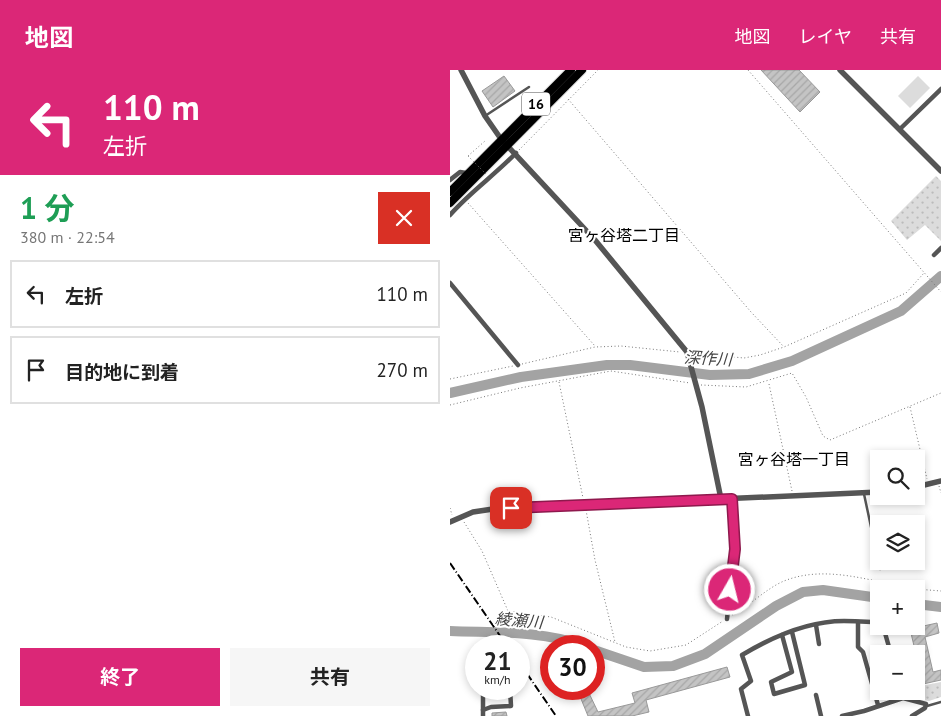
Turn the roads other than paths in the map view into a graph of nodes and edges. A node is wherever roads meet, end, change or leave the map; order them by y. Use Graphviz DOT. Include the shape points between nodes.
graph roads {
  1 [pos="461,70"];
  2 [pos="571,70"];
  3 [pos="582,70"];
  4 [pos="840,70"];
  5 [pos="529,86"];
  6 [pos="941,89"];
  7 [pos="485,116"];
  8 [pos="900,129"];
  9 [pos="504,142"];
  10 [pos="516,153"];
  11 [pos="940,169"];
  12 [pos="466,173"];
  13 [pos="450,180"];
  14 [pos="450,192"];
  15 [pos="450,204"];
  16 [pos="450,215"];
  17 [pos="941,248"];
  18 [pos="934,255"];
  19 [pos="450,283"];
  20 [pos="518,365"];
  21 [pos="940,482"];
  22 [pos="925,486"];
  23 [pos="863,493"];
  24 [pos="870,493"];
  25 [pos="721,499"];
  26 [pos="732,499"];
  27 [pos="451,521"];
  28 [pos="870,524"];
  29 [pos="727,619"];
  30 [pos="858,622"];
  31 [pos="870,622"];
  32 [pos="816,625"];
  33 [pos="792,632"];
  34 [pos="782,635"];
  35 [pos="819,644"];
  36 [pos="816,695"];
  37 [pos="483,700"];
  38 [pos="511,700"];
  39 [pos="896,700"];
  40 [pos="911,700"];
  41 [pos="941,702"];
  42 [pos="878,705"];
  43 [pos="927,706"];
  44 [pos="483,713"];
  45 [pos="865,714"];
  46 [pos="914,715"];
  47 [pos="748,716"];
  48 [pos="821,716"];
  49 [pos="842,716"];
  1 -- 7 [label="street"];
  2 -- 9 [label="highway, 16"];
  3 -- 9 [label="highway, 16"];
  4 -- 8 [label="street"];
  5 -- 7 [label="lane"];
  6 -- 8 [label="street"];
  7 -- 9 [label="street"];
  8 -- 11 [label="street"];
  9 -- 10 [label="street"];
  9 -- 12 [label="highway, 16"];
  9 -- 15 [label="highway, 16"];
  10 -- 16 [label="street" via="464,198"];
  10 -- 25 [label="street" via="595,240 687,352"];
  12 -- 13 [label="street" via="460,172"];
  12 -- 14 [label="highway, 16"];
  17 -- 18 [label="street"];
  19 -- 20 [label="street"];
  21 -- 22 [label="street"];
  23 -- 24 [label="street"];
  23 -- 26 [label="street"];
  23 -- 28 [label="lane"];
  25 -- 26 [label="street"];
  25 -- 27 [label="street" via="482,510"];
  26 -- 29 [label="street" via="735,549"];
  30 -- 31 [label="street"];
  30 -- 32 [label="street"];
  30 -- 42 [label="street" via="858,647 864,652"];
  32 -- 33 [label="street"];
  32 -- 35 [label="street"];
  33 -- 34 [label="street"];
  33 -- 34 [label="street" via="805,685 774,694 771,682 792,672"];
  34 -- 47 [label="street" via="742,655 751,681 741,689"];
  36 -- 48 [label="street"];
  37 -- 44 [label="street"];
  38 -- 44 [label="street" via="511,706 491,707"];
  39 -- 42 [label="street"];
  40 -- 43 [label="street"];
  41 -- 43 [label="lane"];
  42 -- 45 [label="street"];
  43 -- 46 [label="street"];
  45 -- 49 [label="street"];
}
